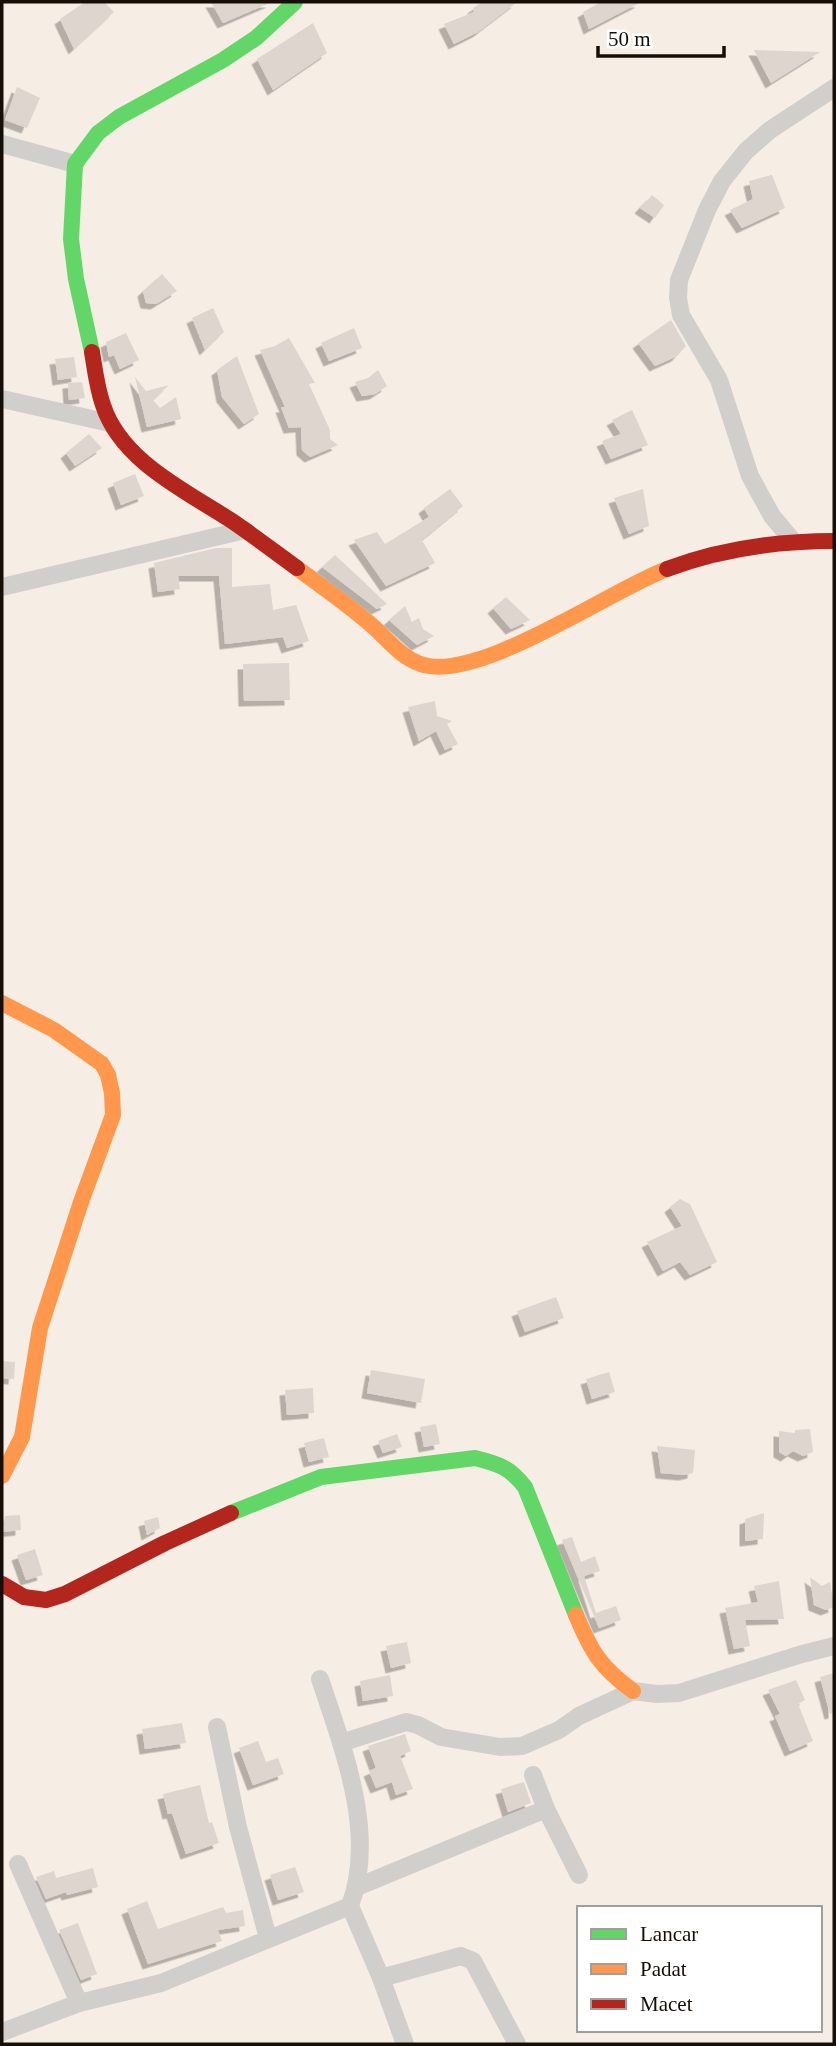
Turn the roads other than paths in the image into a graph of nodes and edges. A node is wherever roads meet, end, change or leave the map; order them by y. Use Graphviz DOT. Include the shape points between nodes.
graph roads {
  1 [pos="295,2"];
  2 [pos="834,88"];
  3 [pos="2,145"];
  4 [pos="75,164"];
  5 [pos="2,399"];
  6 [pos="110,423"];
  7 [pos="245,530"];
  8 [pos="793,541"];
  9 [pos="834,541"];
  10 [pos="2,587"];
  11 [pos="2,1003"];
  12 [pos="2,1476"];
  13 [pos="2,1584"];
  14 [pos="834,1646"];
  15 [pos="320,1679"];
  16 [pos="633,1691"];
  17 [pos="217,1727"];
  18 [pos="341,1744"];
  19 [pos="533,1775"];
  20 [pos="546,1808"];
  21 [pos="18,1864"];
  22 [pos="579,1875"];
  23 [pos="357,1887"];
  24 [pos="350,1906"];
  25 [pos="268,1938"];
  26 [pos="381,1978"];
  27 [pos="79,2003"];
  28 [pos="2,2032"];
  29 [pos="405,2044"];
  30 [pos="517,2044"];
  1 -- 4 [label="street" via="256,38 223,60 119,117 98,133"];
  2 -- 8 [label="street" via="746,151 707,209 679,280 681,315 719,380 750,476 772,516"];
  3 -- 4 [label="street"];
  4 -- 6 [label="street" via="71,239 76,279"];
  5 -- 6 [label="street"];
  6 -- 7 [label="street" via="132,451 162,476"];
  7 -- 8 [label="street" via="369,622 408,659 426,666 475,660 567,620 654,573 718,553"];
  7 -- 10 [label="street"];
  8 -- 9 [label="street"];
  11 -- 12 [label="street" via="54,1030 102,1064 112,1093 113,1115 40,1328 22,1437"];
  13 -- 16 [label="street" via="24,1597 46,1600 257,1501 321,1477 475,1458 512,1471 525,1487 591,1650 612,1676"];
  14 -- 16 [label="street" via="679,1693"];
  15 -- 18 [label="street"];
  16 -- 18 [label="street" via="522,1746 441,1737 406,1722"];
  17 -- 25 [label="street"];
  18 -- 23 [label="street" via="356,1805"];
  19 -- 20 [label="street"];
  20 -- 22 [label="street"];
  20 -- 23 [label="street"];
  21 -- 27 [label="street"];
  23 -- 24 [label="street"];
  24 -- 25 [label="street"];
  24 -- 26 [label="street"];
  25 -- 27 [label="street" via="161,1983"];
  26 -- 29 [label="street"];
  26 -- 30 [label="street" via="461,1956 468,1958"];
  27 -- 28 [label="street"];
}
